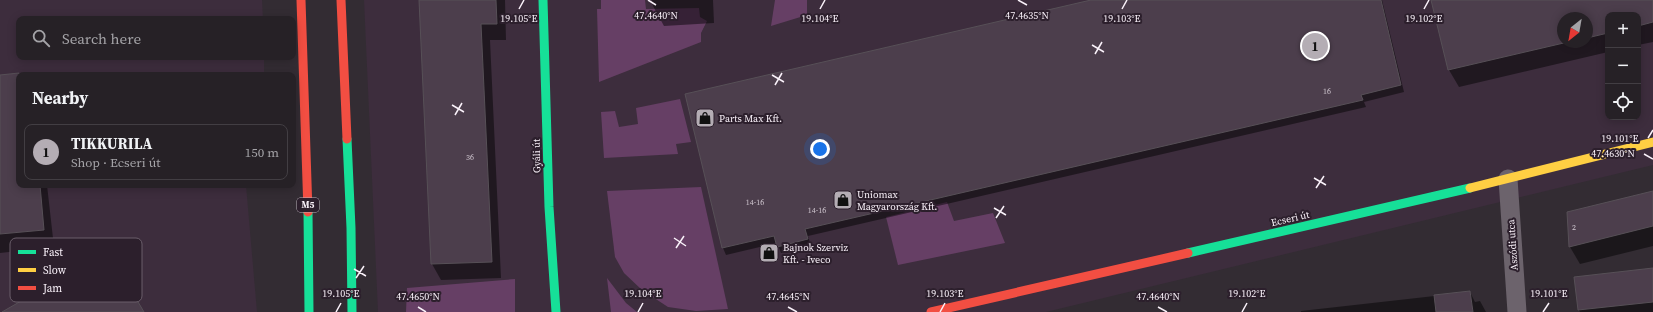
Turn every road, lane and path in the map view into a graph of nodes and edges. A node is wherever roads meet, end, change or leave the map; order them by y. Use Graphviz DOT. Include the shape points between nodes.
graph roads {
  1 [pos="301,0"];
  2 [pos="341,0"];
  3 [pos="544,0"];
  4 [pos="1653,142"];
  5 [pos="1508,179"];
  6 [pos="971,308"];
  7 [pos="309,312"];
  8 [pos="352,312"];
  9 [pos="556,312"];
  10 [pos="931,312"];
  11 [pos="1517,312"];
  1 -- 7 [label="street, M5"];
  2 -- 8 [label="street"];
  3 -- 9 [label="street, Gyáli út" via="549,207"];
  4 -- 5 [label="street, Ecseri út"];
  5 -- 6 [label="street, Ecseri út"];
  5 -- 11 [label="street, Aszódi utca"];
  6 -- 10 [label="street, Ecseri út"];
}
